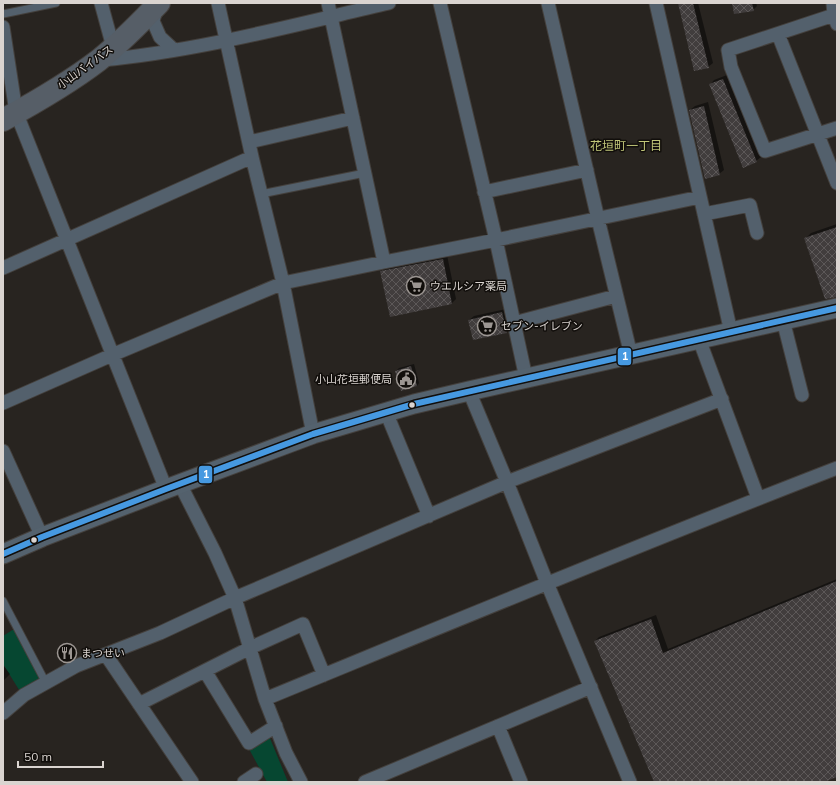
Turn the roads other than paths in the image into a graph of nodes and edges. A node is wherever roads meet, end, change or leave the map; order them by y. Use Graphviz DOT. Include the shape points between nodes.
graph roads {
  1 [pos="56,3"];
  2 [pos="101,3"];
  3 [pos="218,3"];
  4 [pos="328,3"];
  5 [pos="389,3"];
  6 [pos="440,3"];
  7 [pos="548,3"];
  8 [pos="656,3"];
  9 [pos="158,4"];
  10 [pos="3,14"];
  11 [pos="835,14"];
  12 [pos="331,16"];
  13 [pos="3,27"];
  14 [pos="778,34"];
  15 [pos="227,40"];
  16 [pos="174,50"];
  17 [pos="106,54"];
  18 [pos="10,116"];
  19 [pos="353,118"];
  20 [pos="837,128"];
  21 [pos="818,134"];
  22 [pos="249,142"];
  23 [pos="252,157"];
  24 [pos="586,170"];
  25 [pos="365,174"];
  26 [pos="837,183"];
  27 [pos="484,192"];
  28 [pos="261,194"];
  29 [pos="700,197"];
  30 [pos="704,214"];
  31 [pos="598,219"];
  32 [pos="757,233"];
  33 [pos="67,240"];
  34 [pos="496,240"];
  35 [pos="384,262"];
  36 [pos="3,268"];
  37 [pos="283,283"];
  38 [pos="616,296"];
  39 [pos="837,308"];
  40 [pos="783,320"];
  41 [pos="514,323"];
  42 [pos="731,332"];
  43 [pos="699,339"];
  44 [pos="112,355"];
  45 [pos="631,355"];
  46 [pos="526,378"];
  47 [pos="469,391"];
  48 [pos="802,396"];
  49 [pos="722,399"];
  50 [pos="3,403"];
  51 [pos="386,412"];
  52 [pos="312,434"];
  53 [pos="3,451"];
  54 [pos="837,468"];
  55 [pos="507,482"];
  56 [pos="173,486"];
  57 [pos="758,498"];
  58 [pos="429,516"];
  59 [pos="42,537"];
  60 [pos="3,554"];
  61 [pos="547,583"];
  62 [pos="235,598"];
  63 [pos="3,601"];
  64 [pos="250,648"];
  65 [pos="106,655"];
  66 [pos="205,671"];
  67 [pos="324,675"];
  68 [pos="46,683"];
  69 [pos="591,687"];
  70 [pos="265,699"];
  71 [pos="139,704"];
  72 [pos="3,712"];
  73 [pos="276,726"];
  74 [pos="498,726"];
  75 [pos="256,774"];
  76 [pos="192,782"];
  77 [pos="244,782"];
  78 [pos="301,782"];
  79 [pos="365,782"];
  80 [pos="521,782"];
  81 [pos="630,782"];
  1 -- 10 [label="lane"];
  2 -- 17 [label="street"];
  3 -- 15 [label="street"];
  4 -- 12 [label="street"];
  5 -- 12 [label="street"];
  6 -- 27 [label="street"];
  7 -- 24 [label="street"];
  8 -- 29 [label="street"];
  9 -- 16 [label="street" via="153,21 160,37"];
  9 -- 17 [label="highway, 小山バイパス"];
  11 -- 14 [label="street"];
  12 -- 15 [label="street"];
  12 -- 19 [label="street"];
  13 -- 18 [label="street"];
  14 -- 21 [label="street"];
  14 -- 21 [label="street" via="728,50 731,67 765,151"];
  15 -- 16 [label="street"];
  15 -- 22 [label="street"];
  16 -- 17 [label="street" via="130,57"];
  17 -- 18 [label="highway, 小山バイパス" via="58,88"];
  18 -- 33 [label="street"];
  19 -- 22 [label="street"];
  19 -- 25 [label="street"];
  20 -- 21 [label="street"];
  21 -- 26 [label="street"];
  22 -- 23 [label="street"];
  23 -- 28 [label="street"];
  23 -- 33 [label="street"];
  24 -- 27 [label="street"];
  24 -- 31 [label="street"];
  25 -- 28 [label="lane"];
  25 -- 35 [label="street"];
  27 -- 34 [label="street"];
  28 -- 37 [label="street"];
  29 -- 30 [label="street"];
  29 -- 31 [label="street"];
  30 -- 32 [label="street" via="750,205"];
  30 -- 42 [label="street"];
  31 -- 34 [label="street"];
  31 -- 38 [label="street"];
  33 -- 36 [label="street"];
  33 -- 44 [label="street"];
  34 -- 35 [label="street"];
  34 -- 41 [label="street"];
  35 -- 37 [label="street"];
  37 -- 44 [label="street"];
  37 -- 52 [label="street"];
  38 -- 41 [label="street"];
  38 -- 45 [label="street"];
  39 -- 40 [label="main road"];
  40 -- 42 [label="main road"];
  40 -- 48 [label="street"];
  41 -- 46 [label="street"];
  42 -- 43 [label="main road"];
  43 -- 45 [label="main road"];
  43 -- 49 [label="street"];
  44 -- 50 [label="street"];
  44 -- 56 [label="street"];
  45 -- 46 [label="main road"];
  46 -- 47 [label="main road"];
  47 -- 51 [label="main road"];
  47 -- 55 [label="street"];
  49 -- 55 [label="street"];
  49 -- 57 [label="street"];
  51 -- 52 [label="main road"];
  51 -- 58 [label="street"];
  52 -- 56 [label="main road"];
  53 -- 59 [label="street"];
  54 -- 57 [label="street"];
  55 -- 58 [label="street"];
  55 -- 61 [label="street"];
  56 -- 59 [label="main road"];
  56 -- 62 [label="street" via="215,552"];
  57 -- 61 [label="street"];
  58 -- 62 [label="street"];
  59 -- 60 [label="main road"];
  61 -- 67 [label="street"];
  61 -- 69 [label="street"];
  62 -- 64 [label="street"];
  62 -- 65 [label="street"];
  63 -- 68 [label="lane"];
  64 -- 66 [label="street"];
  64 -- 67 [label="street" via="303,624"];
  64 -- 70 [label="street"];
  65 -- 68 [label="street" via="76,666"];
  65 -- 71 [label="street"];
  66 -- 71 [label="street"];
  66 -- 73 [label="street" via="249,743"];
  67 -- 70 [label="street"];
  68 -- 72 [label="street" via="24,695"];
  69 -- 74 [label="street"];
  69 -- 81 [label="street"];
  70 -- 73 [label="street"];
  71 -- 76 [label="street"];
  73 -- 78 [label="street"];
  74 -- 79 [label="street"];
  74 -- 80 [label="street"];
  75 -- 77 [label="street"];
}
